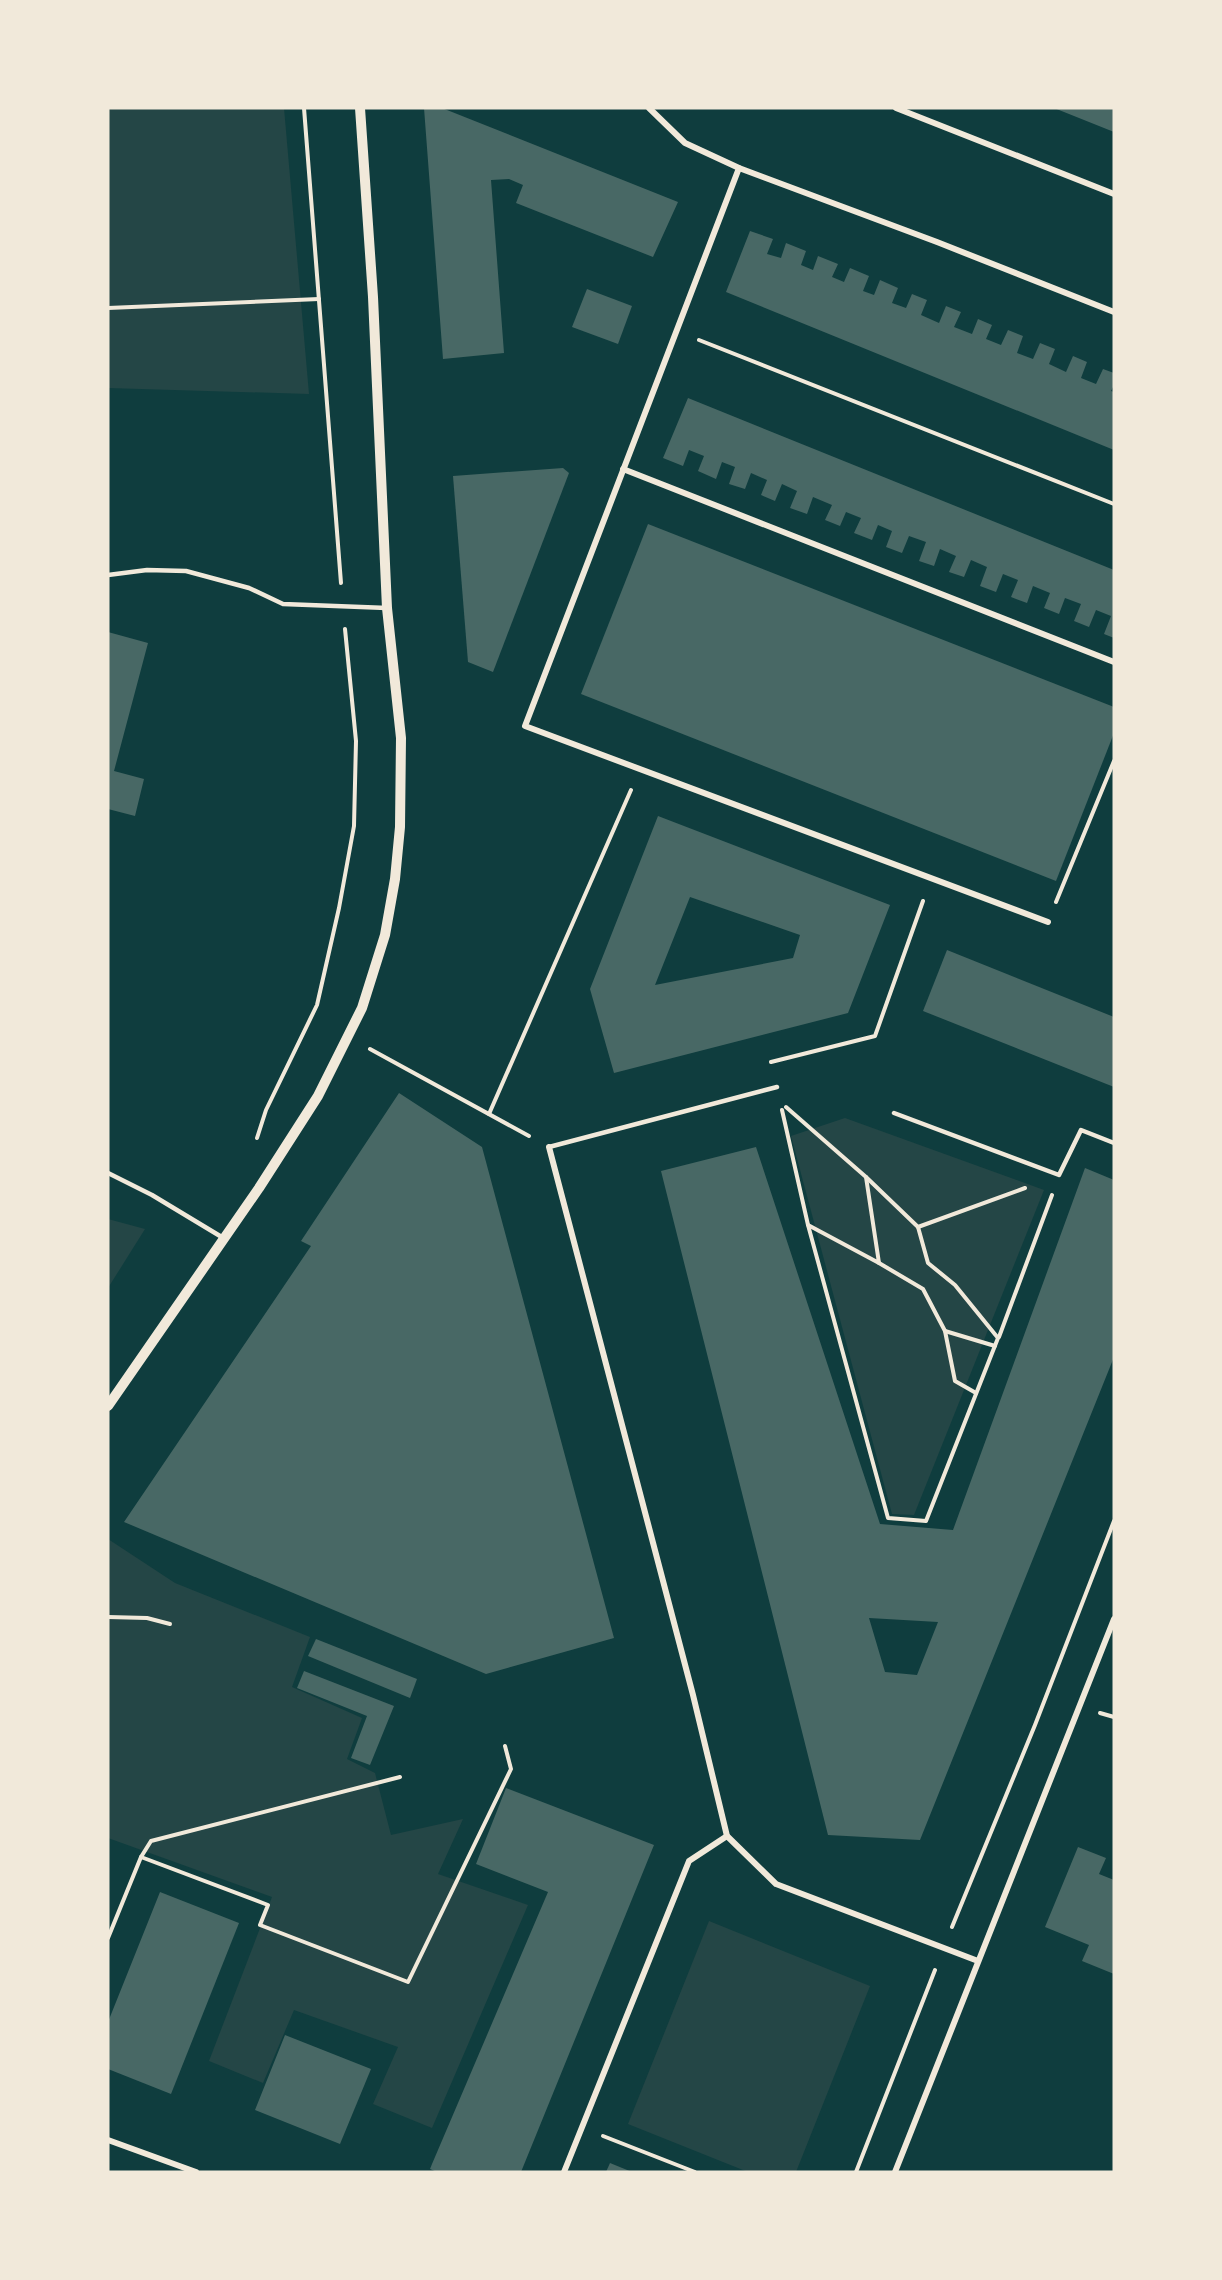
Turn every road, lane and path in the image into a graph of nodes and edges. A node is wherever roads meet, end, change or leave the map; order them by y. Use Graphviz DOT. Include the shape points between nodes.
graph roads {
  1 [pos="304,108"];
  2 [pos="360,108"];
  3 [pos="649,108"];
  4 [pos="896,108"];
  5 [pos="739,168"];
  6 [pos="1114,194"];
  7 [pos="319,299"];
  8 [pos="108,308"];
  9 [pos="1114,312"];
  10 [pos="675,330"];
  11 [pos="623,468"];
  12 [pos="1114,504"];
  13 [pos="108,575"];
  14 [pos="343,606"];
  15 [pos="387,608"];
  16 [pos="1114,662"];
  17 [pos="1114,761"];
  18 [pos="640,768"];
  19 [pos="931,878"];
  20 [pos="1048,922"];
  21 [pos="348,1037"];
  22 [pos="777,1087"];
  23 [pos="894,1113"];
  24 [pos="489,1114"];
  25 [pos="256,1142"];
  26 [pos="1114,1143"];
  27 [pos="549,1147"];
  28 [pos="108,1173"];
  29 [pos="1059,1175"];
  30 [pos="866,1177"];
  31 [pos="808,1225"];
  32 [pos="918,1227"];
  33 [pos="225,1239"];
  34 [pos="879,1263"];
  35 [pos="945,1331"];
  36 [pos="998,1338"];
  37 [pos="995,1347"];
  38 [pos="976,1393"];
  39 [pos="108,1406"];
  40 [pos="1114,1521"];
  41 [pos="108,1617"];
  42 [pos="1114,1619"];
  43 [pos="170,1624"];
  44 [pos="505,1746"];
  45 [pos="400,1776"];
  46 [pos="727,1836"];
  47 [pos="141,1857"];
  48 [pos="108,1938"];
  49 [pos="943,1948"];
  50 [pos="978,1961"];
  51 [pos="581,2128"];
  52 [pos="108,2140"];
  53 [pos="196,2172"];
  54 [pos="564,2172"];
  55 [pos="695,2172"];
  56 [pos="856,2172"];
  57 [pos="895,2172"];
  1 -- 7 [label="path"];
  2 -- 15 [label="street"];
  3 -- 5 [label="street" via="685,143"];
  4 -- 6 [label="street"];
  5 -- 9 [label="street"];
  5 -- 10 [label="street"];
  7 -- 8 [label="path"];
  7 -- 14 [label="path"];
  10 -- 11 [label="street"];
  10 -- 12 [label="path"];
  11 -- 16 [label="street"];
  11 -- 18 [label="street" via="525,726"];
  13 -- 14 [label="lane" via="186,571 249,588 283,604"];
  14 -- 15 [label="lane"];
  14 -- 25 [label="path" via="356,741 354,826 317,1005 266,1110"];
  15 -- 21 [label="street" via="401,738 400,827 385,935 362,1008"];
  17 -- 20 [label="path"];
  18 -- 19 [label="street"];
  18 -- 24 [label="path"];
  19 -- 20 [label="street"];
  19 -- 22 [label="path" via="875,1036 771,1062"];
  21 -- 24 [label="path"];
  21 -- 33 [label="street" via="318,1096"];
  22 -- 27 [label="lane"];
  23 -- 29 [label="lane"];
  24 -- 27 [label="path"];
  26 -- 29 [label="lane" via="1081,1130"];
  27 -- 46 [label="street"];
  28 -- 33 [label="lane"];
  29 -- 32 [label="path"];
  29 -- 36 [label="path"];
  30 -- 31 [label="path" via="780,1103"];
  30 -- 32 [label="path"];
  30 -- 34 [label="path"];
  31 -- 34 [label="path"];
  31 -- 38 [label="path" via="888,1518 926,1521"];
  32 -- 36 [label="path" via="927,1263 955,1285"];
  33 -- 39 [label="street"];
  34 -- 35 [label="path" via="923,1289"];
  35 -- 37 [label="path"];
  35 -- 38 [label="path" via="955,1381"];
  36 -- 37 [label="path"];
  37 -- 38 [label="path"];
  40 -- 49 [label="path"];
  41 -- 43 [label="path" via="147,1618"];
  42 -- 50 [label="street"];
  44 -- 47 [label="path" via="511,1769 408,1982 260,1925 268,1905"];
  45 -- 47 [label="path" via="151,1841"];
  46 -- 49 [label="street" via="776,1884"];
  46 -- 51 [label="street" via="689,1861"];
  47 -- 48 [label="path"];
  49 -- 50 [label="street"];
  49 -- 56 [label="path"];
  50 -- 57 [label="street"];
  51 -- 54 [label="street"];
  51 -- 55 [label="path"];
  52 -- 53 [label="street"];
}
